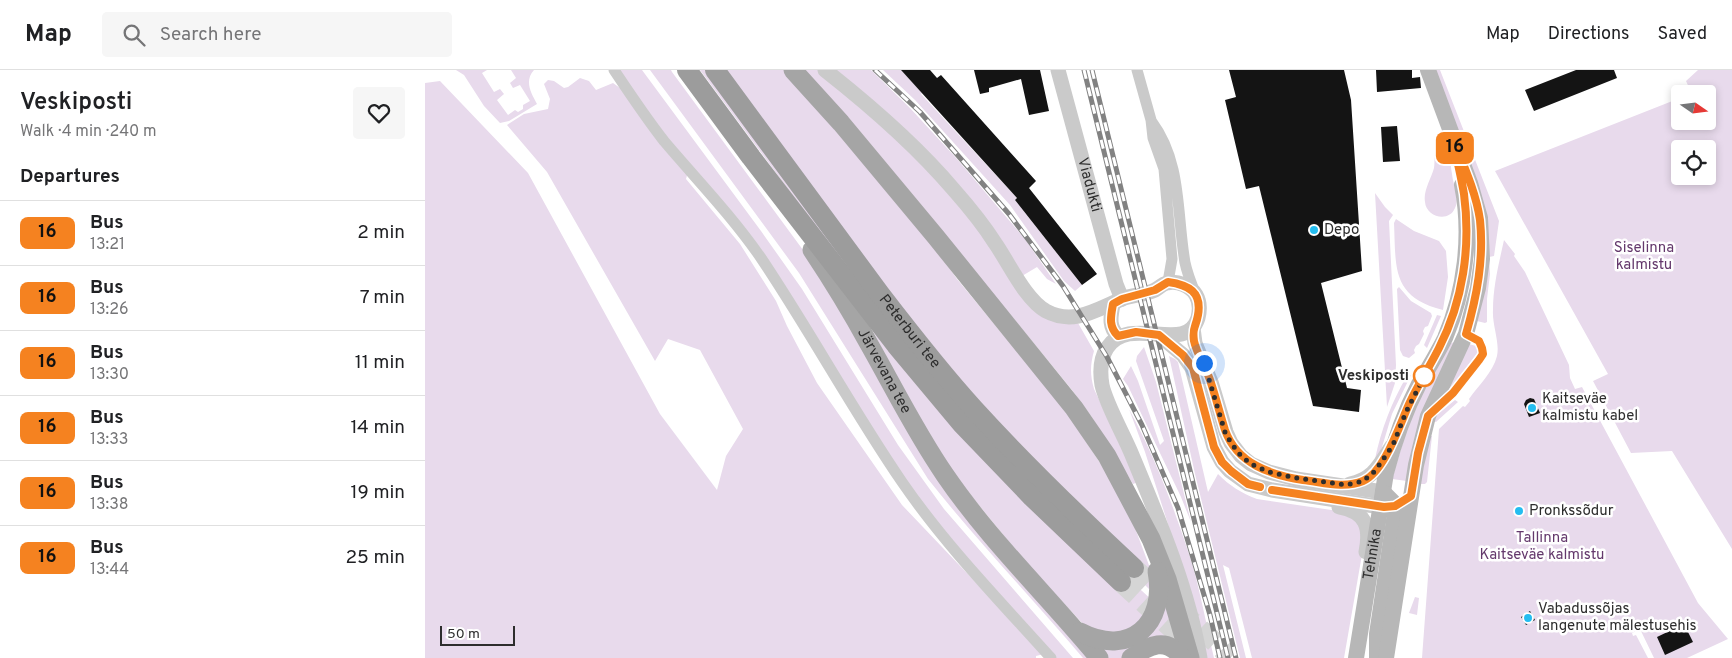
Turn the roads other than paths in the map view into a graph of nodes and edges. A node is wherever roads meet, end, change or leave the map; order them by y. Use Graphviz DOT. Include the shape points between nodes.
graph roads {
  1 [pos="614,70"];
  2 [pos="687,70"];
  3 [pos="715,70"];
  4 [pos="793,70"];
  5 [pos="825,70"];
  6 [pos="1058,70"];
  7 [pos="1137,70"];
  8 [pos="1428,70"];
  9 [pos="1151,120"];
  10 [pos="1453,139"];
  11 [pos="751,157"];
  12 [pos="1168,282"];
  13 [pos="1196,295"];
  14 [pos="1117,301"];
  15 [pos="1193,328"];
  16 [pos="1159,335"];
  17 [pos="1118,336"];
  18 [pos="1393,445"];
  19 [pos="1346,485"];
  20 [pos="1411,496"];
  21 [pos="1323,498"];
  22 [pos="1386,502"];
  23 [pos="1151,539"];
  24 [pos="1369,579"];
  25 [pos="1075,628"];
  26 [pos="1136,656"];
  27 [pos="1051,658"];
  28 [pos="1099,658"];
  29 [pos="1182,658"];
  30 [pos="1190,658"];
  31 [pos="1200,658"];
  32 [pos="1356,658"];
  33 [pos="1377,658"];
  34 [pos="1387,658"];
  1 -- 27 [label="street" via="638,107 723,207 761,258 879,447 940,534"];
  2 -- 11 [label="highway, Järvevana tee"];
  3 -- 11 [label="highway, Peterburi tee" via="909,331 974,409 1128,575 1032,497 962,424 896,345"];
  4 -- 23 [label="main road" via="936,237 1074,408 1107,456"];
  5 -- 14 [label="street" via="882,117 932,165 977,218 1030,296 1044,310 1060,317 1076,318"];
  6 -- 14 [label="street, Viadukti" via="1116,284"];
  7 -- 9 [label="street"];
  8 -- 10 [label="main road, Tehnika"];
  9 -- 12 [label="street" via="1153,138 1164,169 1172,259"];
  9 -- 13 [label="street" via="1163,136 1175,173 1184,259"];
  10 -- 18 [label="main road, Tehnika" via="1465,201 1463,280 1445,338 1411,401"];
  10 -- 20 [label="main road, Tehnika" via="1480,218 1482,259 1466,334 1428,416"];
  11 -- 25 [label="main road, Järvevana tee" via="837,286 945,475 1021,572"];
  12 -- 13 [label="street" via="1190,288"];
  12 -- 14 [label="street" via="1155,290"];
  13 -- 15 [label="street" via="1198,318"];
  14 -- 17 [label="street" via="1111,325"];
  15 -- 16 [label="street" via="1180,335"];
  15 -- 19 [label="street" via="1225,432 1241,456 1269,472"];
  16 -- 17 [label="street" via="1136,332"];
  16 -- 21 [label="street" via="1193,368 1214,447 1231,471 1248,484"];
  17 -- 31 [label="street" via="1104,351 1100,371 1103,390 1177,570 1195,628"];
  18 -- 19 [label="street" via="1372,475"];
  18 -- 22 [label="main road, Tehnika"];
  19 -- 22 [label="street"];
  20 -- 22 [label="main road"];
  20 -- 34 [label="main road, Tehnika"];
  21 -- 22 [label="street"];
  21 -- 24 [label="street" via="1333,506 1351,509 1365,524 1369,539 1364,567"];
  22 -- 24 [label="main road, Tehnika"];
  22 -- 33 [label="main road" via="1395,514 1377,634"];
  23 -- 25 [label="main road" via="1159,582 1158,603 1146,628 1127,641 1104,642"];
  23 -- 30 [label="main road" via="1167,579"];
  24 -- 32 [label="main road, Tehnika"];
  25 -- 28 [label="main road, Järvevana tee"];
  26 -- 29 [label="main road" via="1150,646 1160,644 1176,650"];
}
